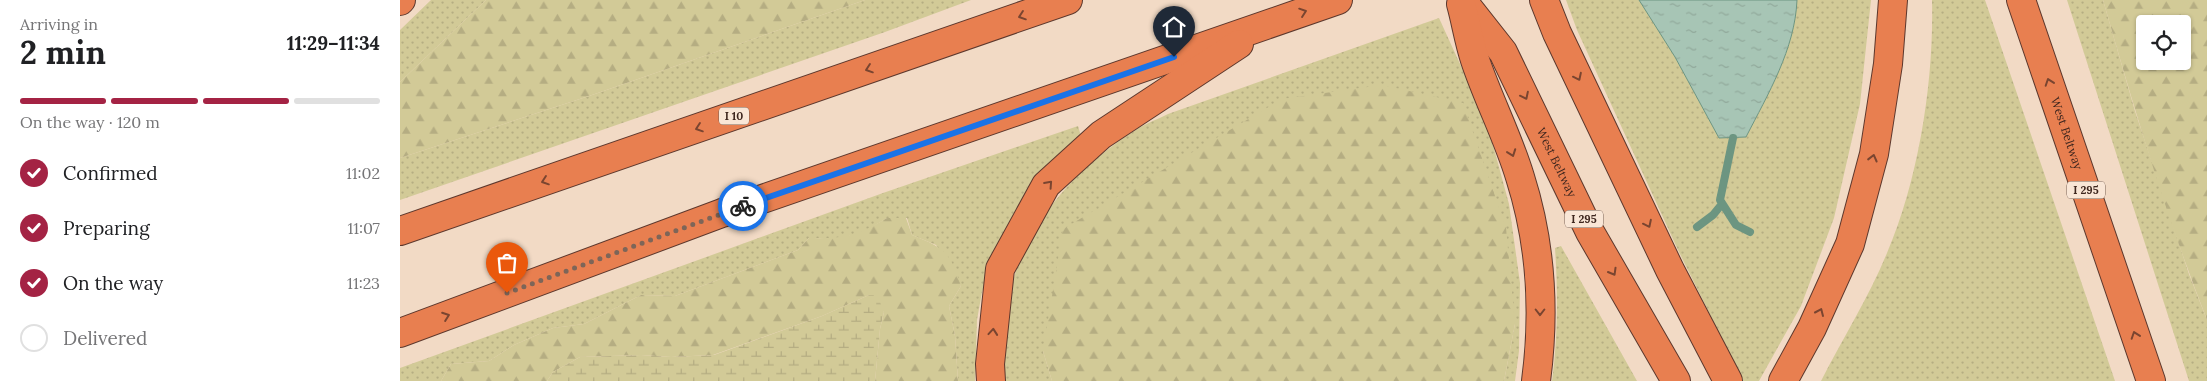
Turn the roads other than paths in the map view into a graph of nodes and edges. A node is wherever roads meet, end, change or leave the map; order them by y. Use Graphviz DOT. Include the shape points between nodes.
graph roads {
  1 [pos="1068,0"];
  2 [pos="1338,0"];
  3 [pos="1461,0"];
  4 [pos="1544,0"];
  5 [pos="1893,0"];
  6 [pos="2021,0"];
  7 [pos="1268,24"];
  8 [pos="400,232"];
  9 [pos="400,333"];
  10 [pos="990,381"];
  11 [pos="1536,381"];
  12 [pos="1676,381"];
  13 [pos="1728,381"];
  14 [pos="1783,381"];
  15 [pos="2151,381"];
  1 -- 8 [label="highway, I 10, one-way"];
  7 -- 2 [label="highway, one-way"];
  3 -- 11 [label="highway, one-way" via="1474,59 1520,177 1533,226 1540,312"];
  3 -- 12 [label="highway, West Beltway / I 295, one-way" via="1503,52 1590,232"];
  4 -- 13 [label="highway, one-way" via="1670,270"];
  14 -- 5 [label="highway, one-way" via="1850,244 1874,154 1888,64"];
  15 -- 6 [label="highway, West Beltway / I 295, one-way"];
  9 -- 7 [label="highway, one-way" via="722,213"];
  10 -- 7 [label="highway, one-way" via="1000,269 1046,185 1101,134"];
}
